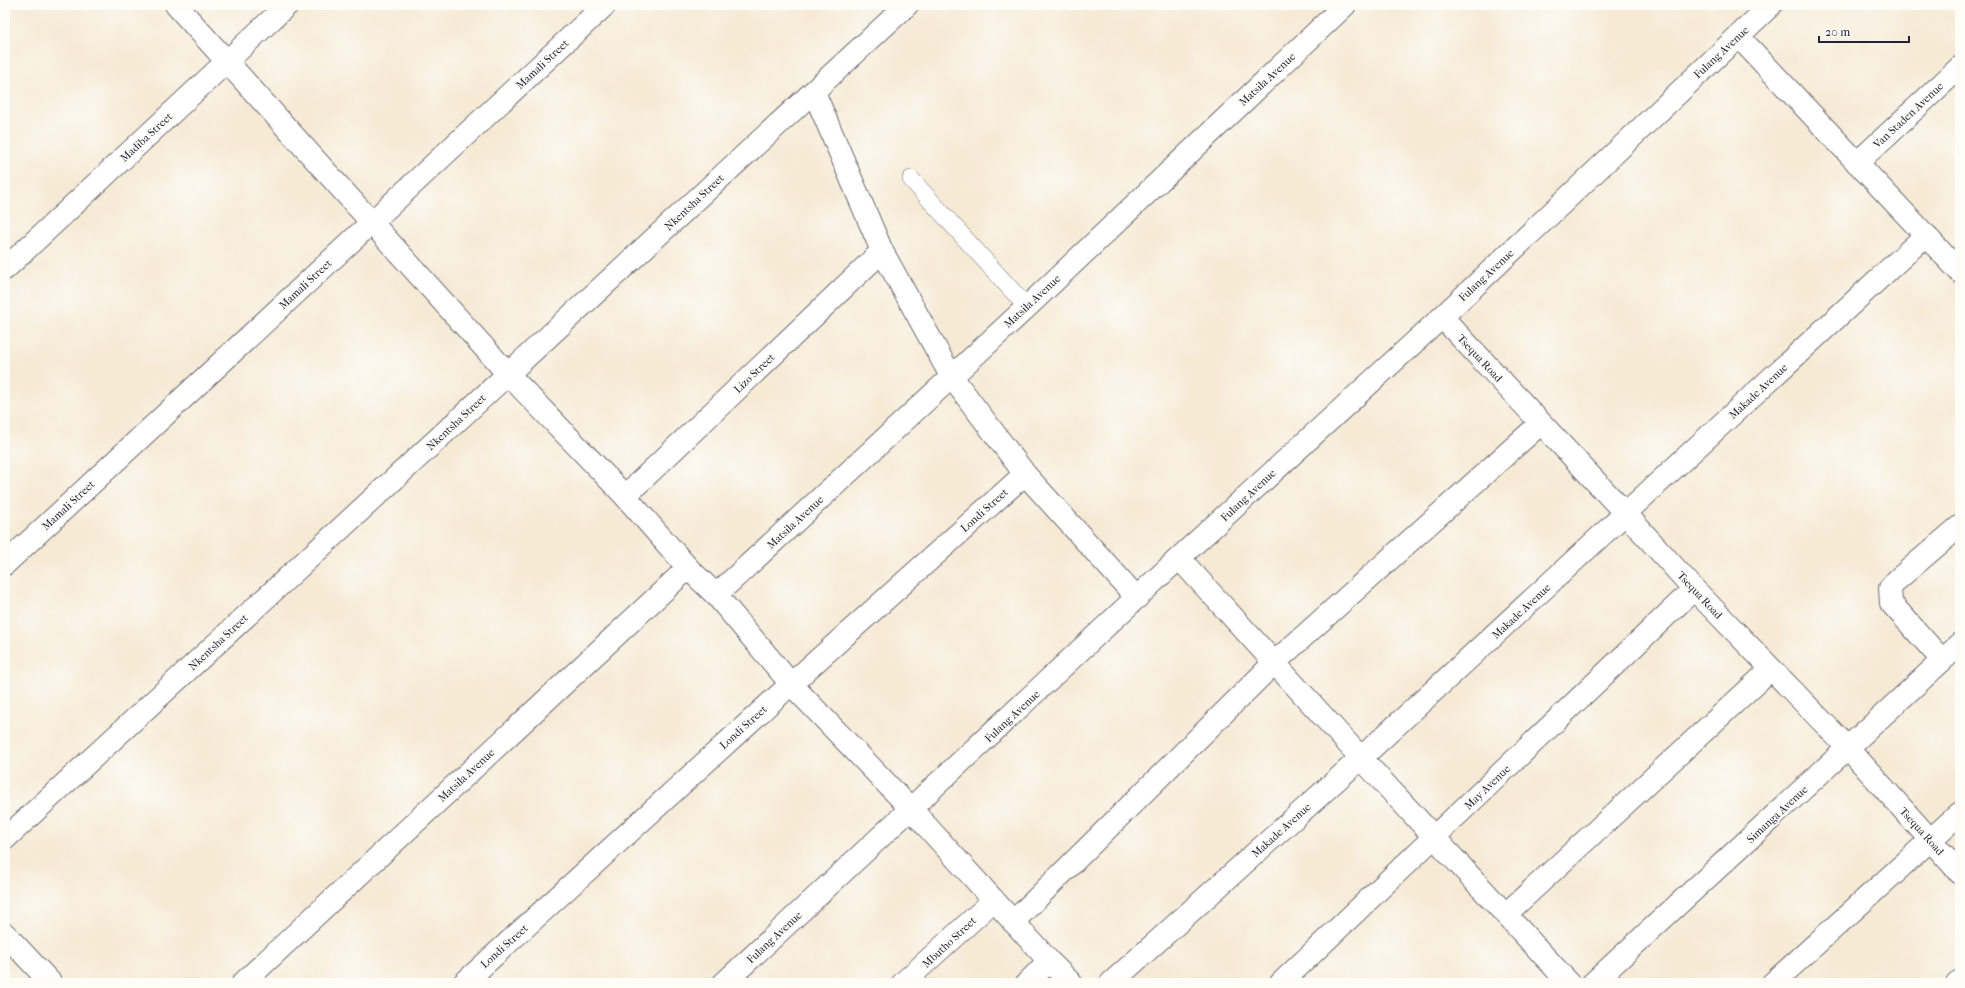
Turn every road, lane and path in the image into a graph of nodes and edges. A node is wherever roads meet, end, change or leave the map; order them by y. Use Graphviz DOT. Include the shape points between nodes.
graph roads {
  1 [pos="176,5"];
  2 [pos="287,5"];
  3 [pos="605,5"];
  4 [pos="907,5"];
  5 [pos="1345,5"];
  6 [pos="1771,5"];
  7 [pos="1738,36"];
  8 [pos="226,62"];
  9 [pos="1960,67"];
  10 [pos="814,92"];
  11 [pos="1856,163"];
  12 [pos="911,179"];
  13 [pos="372,222"];
  14 [pos="1926,234"];
  15 [pos="882,251"];
  16 [pos="5,268"];
  17 [pos="1960,272"];
  18 [pos="1026,307"];
  19 [pos="1442,317"];
  20 [pos="508,374"];
  21 [pos="951,376"];
  22 [pos="1541,423"];
  23 [pos="1025,474"];
  24 [pos="625,496"];
  25 [pos="1626,514"];
  26 [pos="1960,526"];
  27 [pos="1179,558"];
  28 [pos="5,564"];
  29 [pos="688,568"];
  30 [pos="1694,589"];
  31 [pos="716,595"];
  32 [pos="1137,598"];
  33 [pos="1960,644"];
  34 [pos="1942,660"];
  35 [pos="1274,663"];
  36 [pos="1771,669"];
  37 [pos="791,684"];
  38 [pos="1848,748"];
  39 [pos="1361,758"];
  40 [pos="912,810"];
  41 [pos="1960,813"];
  42 [pos="1435,837"];
  43 [pos="5,838"];
  44 [pos="1931,841"];
  45 [pos="1960,873"];
  46 [pos="994,900"];
  47 [pos="1506,914"];
  48 [pos="1013,922"];
  49 [pos="5,934"];
  50 [pos="1049,961"];
  51 [pos="1960,981"];
  52 [pos="51,983"];
  53 [pos="243,983"];
  54 [pos="464,983"];
  55 [pos="724,983"];
  56 [pos="904,983"];
  57 [pos="1027,983"];
  58 [pos="1071,983"];
  59 [pos="1111,983"];
  60 [pos="1281,983"];
  61 [pos="1569,983"];
  62 [pos="1593,983"];
  63 [pos="1773,983"];
  64 [pos="1957,983"];
  1 -- 8 [label="street"];
  2 -- 8 [label="street, Madiba Street"];
  3 -- 13 [label="street, Mamali Street"];
  4 -- 10 [label="street, Nkentsha Street"];
  5 -- 18 [label="street, Matsila Avenue"];
  6 -- 7 [label="street, Fulang Avenue"];
  7 -- 11 [label="street"];
  7 -- 19 [label="street, Fulang Avenue"];
  8 -- 13 [label="street"];
  8 -- 16 [label="street, Madiba Street"];
  9 -- 11 [label="street, Van Staden Avenue"];
  10 -- 15 [label="street"];
  10 -- 20 [label="street, Nkentsha Street"];
  11 -- 14 [label="street"];
  12 -- 18 [label="lane"];
  13 -- 20 [label="street"];
  13 -- 28 [label="street, Mamali Street"];
  14 -- 17 [label="street"];
  14 -- 25 [label="street, Makade Avenue"];
  15 -- 21 [label="street"];
  15 -- 24 [label="street, Lizo Street"];
  18 -- 21 [label="street, Matsila Avenue"];
  19 -- 22 [label="street, Tsequa Road"];
  19 -- 27 [label="street, Fulang Avenue"];
  20 -- 24 [label="street"];
  20 -- 43 [label="street, Nkentsha Street"];
  21 -- 23 [label="street"];
  21 -- 31 [label="street, Matsila Avenue"];
  22 -- 25 [label="street, Tsequa Road"];
  22 -- 35 [label="street"];
  23 -- 32 [label="street"];
  23 -- 37 [label="street, Londi Street"];
  24 -- 29 [label="street"];
  25 -- 30 [label="street, Tsequa Road"];
  25 -- 39 [label="street, Makade Avenue"];
  26 -- 34 [label="street" via="1890,588 1891,603"];
  27 -- 32 [label="street, Fulang Avenue"];
  27 -- 35 [label="street"];
  29 -- 31 [label="street"];
  29 -- 53 [label="street, Matsila Avenue"];
  30 -- 36 [label="street, Tsequa Road"];
  30 -- 42 [label="street, May Avenue"];
  31 -- 37 [label="street"];
  32 -- 40 [label="street, Fulang Avenue"];
  33 -- 34 [label="street, Simanga Avenue"];
  34 -- 38 [label="street, Simanga Avenue"];
  35 -- 39 [label="street"];
  35 -- 48 [label="street"];
  36 -- 38 [label="street, Tsequa Road"];
  36 -- 47 [label="street"];
  37 -- 40 [label="street"];
  37 -- 54 [label="street, Londi Street"];
  38 -- 44 [label="street, Tsequa Road"];
  38 -- 62 [label="street, Simanga Avenue"];
  39 -- 42 [label="street"];
  39 -- 59 [label="street, Makade Avenue"];
  40 -- 46 [label="street"];
  40 -- 55 [label="street, Fulang Avenue"];
  41 -- 44 [label="street"];
  42 -- 47 [label="street"];
  42 -- 60 [label="street, May Avenue"];
  44 -- 45 [label="street, Tsequa Road"];
  44 -- 63 [label="street"];
  46 -- 48 [label="street"];
  46 -- 56 [label="street, Mbutho Street"];
  47 -- 61 [label="street"];
  48 -- 50 [label="street"];
  49 -- 52 [label="street"];
  50 -- 57 [label="street"];
  50 -- 58 [label="street"];
  51 -- 64 [label="street"];
}
